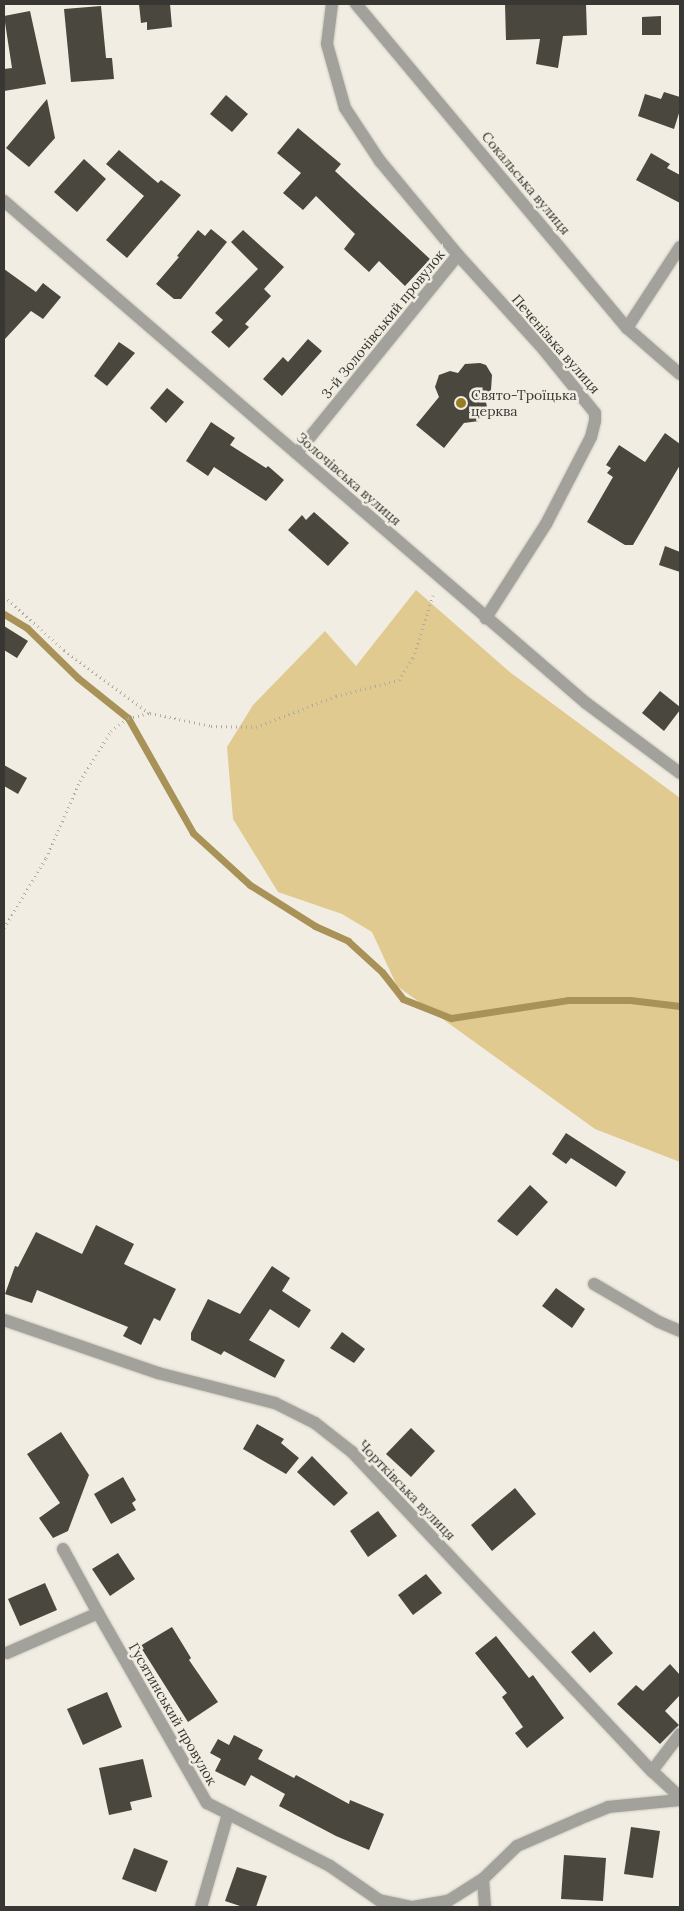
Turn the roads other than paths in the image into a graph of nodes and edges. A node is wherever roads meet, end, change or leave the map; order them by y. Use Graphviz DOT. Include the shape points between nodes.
graph roads {
  1 [pos="332,4"];
  2 [pos="356,4"];
  3 [pos="4,201"];
  4 [pos="680,247"];
  5 [pos="458,255"];
  6 [pos="627,328"];
  7 [pos="680,374"];
  8 [pos="297,453"];
  9 [pos="486,618"];
  10 [pos="680,773"];
  11 [pos="594,1284"];
  12 [pos="4,1320"];
  13 [pos="680,1331"];
  14 [pos="63,1549"];
  15 [pos="98,1613"];
  16 [pos="7,1653"];
  17 [pos="680,1734"];
  18 [pos="652,1771"];
  19 [pos="680,1799"];
  20 [pos="228,1814"];
  21 [pos="483,1879"];
  22 [pos="202,1907"];
  23 [pos="485,1907"];
  1 -- 5 [label="street, 3-й Золочівський провулок" via="327,44 345,108 380,161"];
  2 -- 6 [label="street, Сокальська вулиця"];
  3 -- 8 [label="street, Золочівська вулиця"];
  4 -- 6 [label="street"];
  5 -- 8 [label="street, 3-й Золочівський провулок"];
  5 -- 9 [label="street, Печенізька вулиця" via="588,402 596,421 546,524"];
  6 -- 7 [label="street, Сокальська вулиця"];
  8 -- 9 [label="street, Золочівська вулиця"];
  9 -- 10 [label="street, Золочівська вулиця" via="586,703"];
  11 -- 13 [label="street"];
  12 -- 18 [label="street, Чортківська вулиця" via="158,1373 275,1403 315,1423 352,1452"];
  14 -- 15 [label="street, Гусятинський провулок"];
  15 -- 16 [label="street"];
  15 -- 20 [label="street, Гусятинський провулок" via="207,1803"];
  17 -- 18 [label="street"];
  18 -- 19 [label="street, Чортківська вулиця"];
  19 -- 21 [label="street, Гусятинський провулок" via="638,1802 593,1813 517,1846"];
  20 -- 21 [label="street, Гусятинський провулок" via="330,1866 379,1900 414,1907 448,1901"];
  20 -- 22 [label="street"];
  21 -- 23 [label="street"];
}
